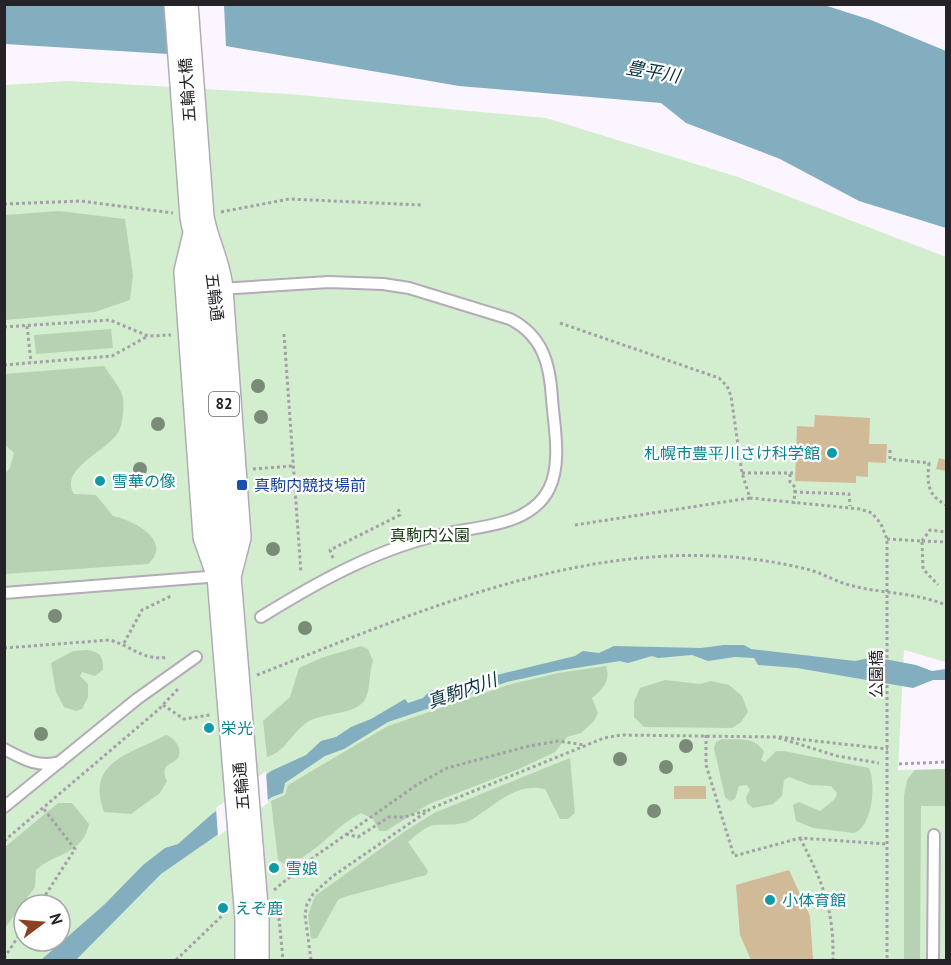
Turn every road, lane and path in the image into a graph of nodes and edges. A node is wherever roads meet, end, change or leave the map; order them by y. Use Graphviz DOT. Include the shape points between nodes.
graph roads {
  1 [pos="181,4"];
  2 [pos="194,176"];
  3 [pos="4,204"];
  4 [pos="421,205"];
  5 [pos="174,213"];
  6 [pos="210,223"];
  7 [pos="216,289"];
  8 [pos="560,322"];
  9 [pos="27,326"];
  10 [pos="4,327"];
  11 [pos="176,334"];
  12 [pos="284,334"];
  13 [pos="148,336"];
  14 [pos="31,363"];
  15 [pos="4,365"];
  16 [pos="890,450"];
  17 [pos="293,466"];
  18 [pos="254,469"];
  19 [pos="742,473"];
  20 [pos="794,492"];
  21 [pos="750,498"];
  22 [pos="794,504"];
  23 [pos="946,505"];
  24 [pos="850,507"];
  25 [pos="398,508"];
  26 [pos="575,525"];
  27 [pos="946,532"];
  28 [pos="886,539"];
  29 [pos="922,541"];
  30 [pos="946,542"];
  31 [pos="333,558"];
  32 [pos="302,573"];
  33 [pos="224,576"];
  34 [pos="938,585"];
  35 [pos="888,592"];
  36 [pos="4,593"];
  37 [pos="171,596"];
  38 [pos="946,605"];
  39 [pos="261,617"];
  40 [pos="124,644"];
  41 [pos="4,648"];
  42 [pos="168,657"];
  43 [pos="196,657"];
  44 [pos="253,677"];
  45 [pos="186,681"];
  46 [pos="163,705"];
  47 [pos="222,714"];
  48 [pos="706,735"];
  49 [pos="776,737"];
  50 [pos="585,745"];
  51 [pos="4,749"];
  52 [pos="888,749"];
  53 [pos="63,761"];
  54 [pos="946,762"];
  55 [pos="879,763"];
  56 [pos="899,764"];
  57 [pos="4,807"];
  58 [pos="44,808"];
  59 [pos="432,808"];
  60 [pos="346,834"];
  61 [pos="934,836"];
  62 [pos="800,838"];
  63 [pos="4,841"];
  64 [pos="887,844"];
  65 [pos="47,893"];
  66 [pos="251,896"];
  67 [pos="176,960"];
  68 [pos="252,960"];
  69 [pos="311,960"];
  70 [pos="834,960"];
  71 [pos="887,960"];
  72 [pos="933,960"];
  1 -- 2 [label="main road, 五輪大橋 / 82"];
  2 -- 6 [label="main road, 五輪通 / 82"];
  3 -- 5 [label="path" via="81,201"];
  4 -- 6 [label="path" via="289,199"];
  6 -- 7 [label="main road, 五輪通 / 82"];
  6 -- 33 [label="main road, 五輪通 / 82" via="191,272 210,536"];
  7 -- 33 [label="main road, 五輪通 / 82" via="234,537"];
  7 -- 39 [label="lane" via="329,282 410,288 524,326 537,339 551,372 554,473 549,489 527,513 430,537 379,555 331,576"];
  8 -- 19 [label="path" via="719,378 731,396"];
  9 -- 10 [label="path"];
  9 -- 13 [label="path" via="110,320"];
  9 -- 14 [label="path"];
  11 -- 13 [label="path"];
  12 -- 17 [label="path"];
  13 -- 14 [label="path" via="112,356"];
  14 -- 15 [label="path"];
  16 -- 23 [label="path" via="890,459 929,463 927,486 935,499"];
  17 -- 18 [label="path"];
  17 -- 32 [label="path"];
  19 -- 20 [label="path" via="793,474"];
  19 -- 21 [label="path"];
  20 -- 22 [label="path"];
  20 -- 24 [label="path" via="849,494"];
  21 -- 22 [label="path"];
  21 -- 26 [label="path"];
  22 -- 24 [label="path"];
  24 -- 28 [label="path" via="872,513"];
  25 -- 31 [label="path" via="400,515 330,549"];
  27 -- 29 [label="path" via="930,530"];
  28 -- 29 [label="path"];
  28 -- 35 [label="path, 公園橋"];
  29 -- 30 [label="path"];
  29 -- 34 [label="path" via="923,569"];
  33 -- 36 [label="lane"];
  33 -- 47 [label="main road, 五輪通 / 82"];
  35 -- 38 [label="path" via="926,597"];
  35 -- 44 [label="path" via="851,585 805,568 733,557 624,557 492,588"];
  35 -- 52 [label="path, 公園橋"];
  37 -- 40 [label="path" via="142,610"];
  40 -- 41 [label="path" via="95,640"];
  40 -- 42 [label="path" via="146,657"];
  43 -- 53 [label="lane" via="136,699"];
  45 -- 46 [label="path"];
  46 -- 47 [label="path" via="184,719"];
  46 -- 58 [label="path"];
  47 -- 66 [label="main road, 五輪通 / 82"];
  48 -- 49 [label="path"];
  48 -- 50 [label="path" via="621,735"];
  48 -- 62 [label="path" via="706,765 734,856"];
  49 -- 52 [label="path"];
  49 -- 55 [label="path" via="837,756"];
  50 -- 59 [label="path"];
  50 -- 60 [label="path" via="558,741 539,744 447,768"];
  51 -- 53 [label="lane" via="29,762"];
  52 -- 64 [label="path, 公園橋"];
  53 -- 57 [label="lane"];
  54 -- 56 [label="path"];
  58 -- 63 [label="path"];
  58 -- 65 [label="path" via="75,849"];
  59 -- 60 [label="path" via="389,818 358,837"];
  59 -- 69 [label="path" via="313,894 304,915"];
  60 -- 66 [label="path"];
  61 -- 72 [label="lane"];
  62 -- 64 [label="path"];
  62 -- 70 [label="path" via="826,895 834,928"];
  64 -- 71 [label="path, 公園橋"];
  66 -- 67 [label="path"];
  66 -- 68 [label="main road, 五輪通 / 82"];
}
